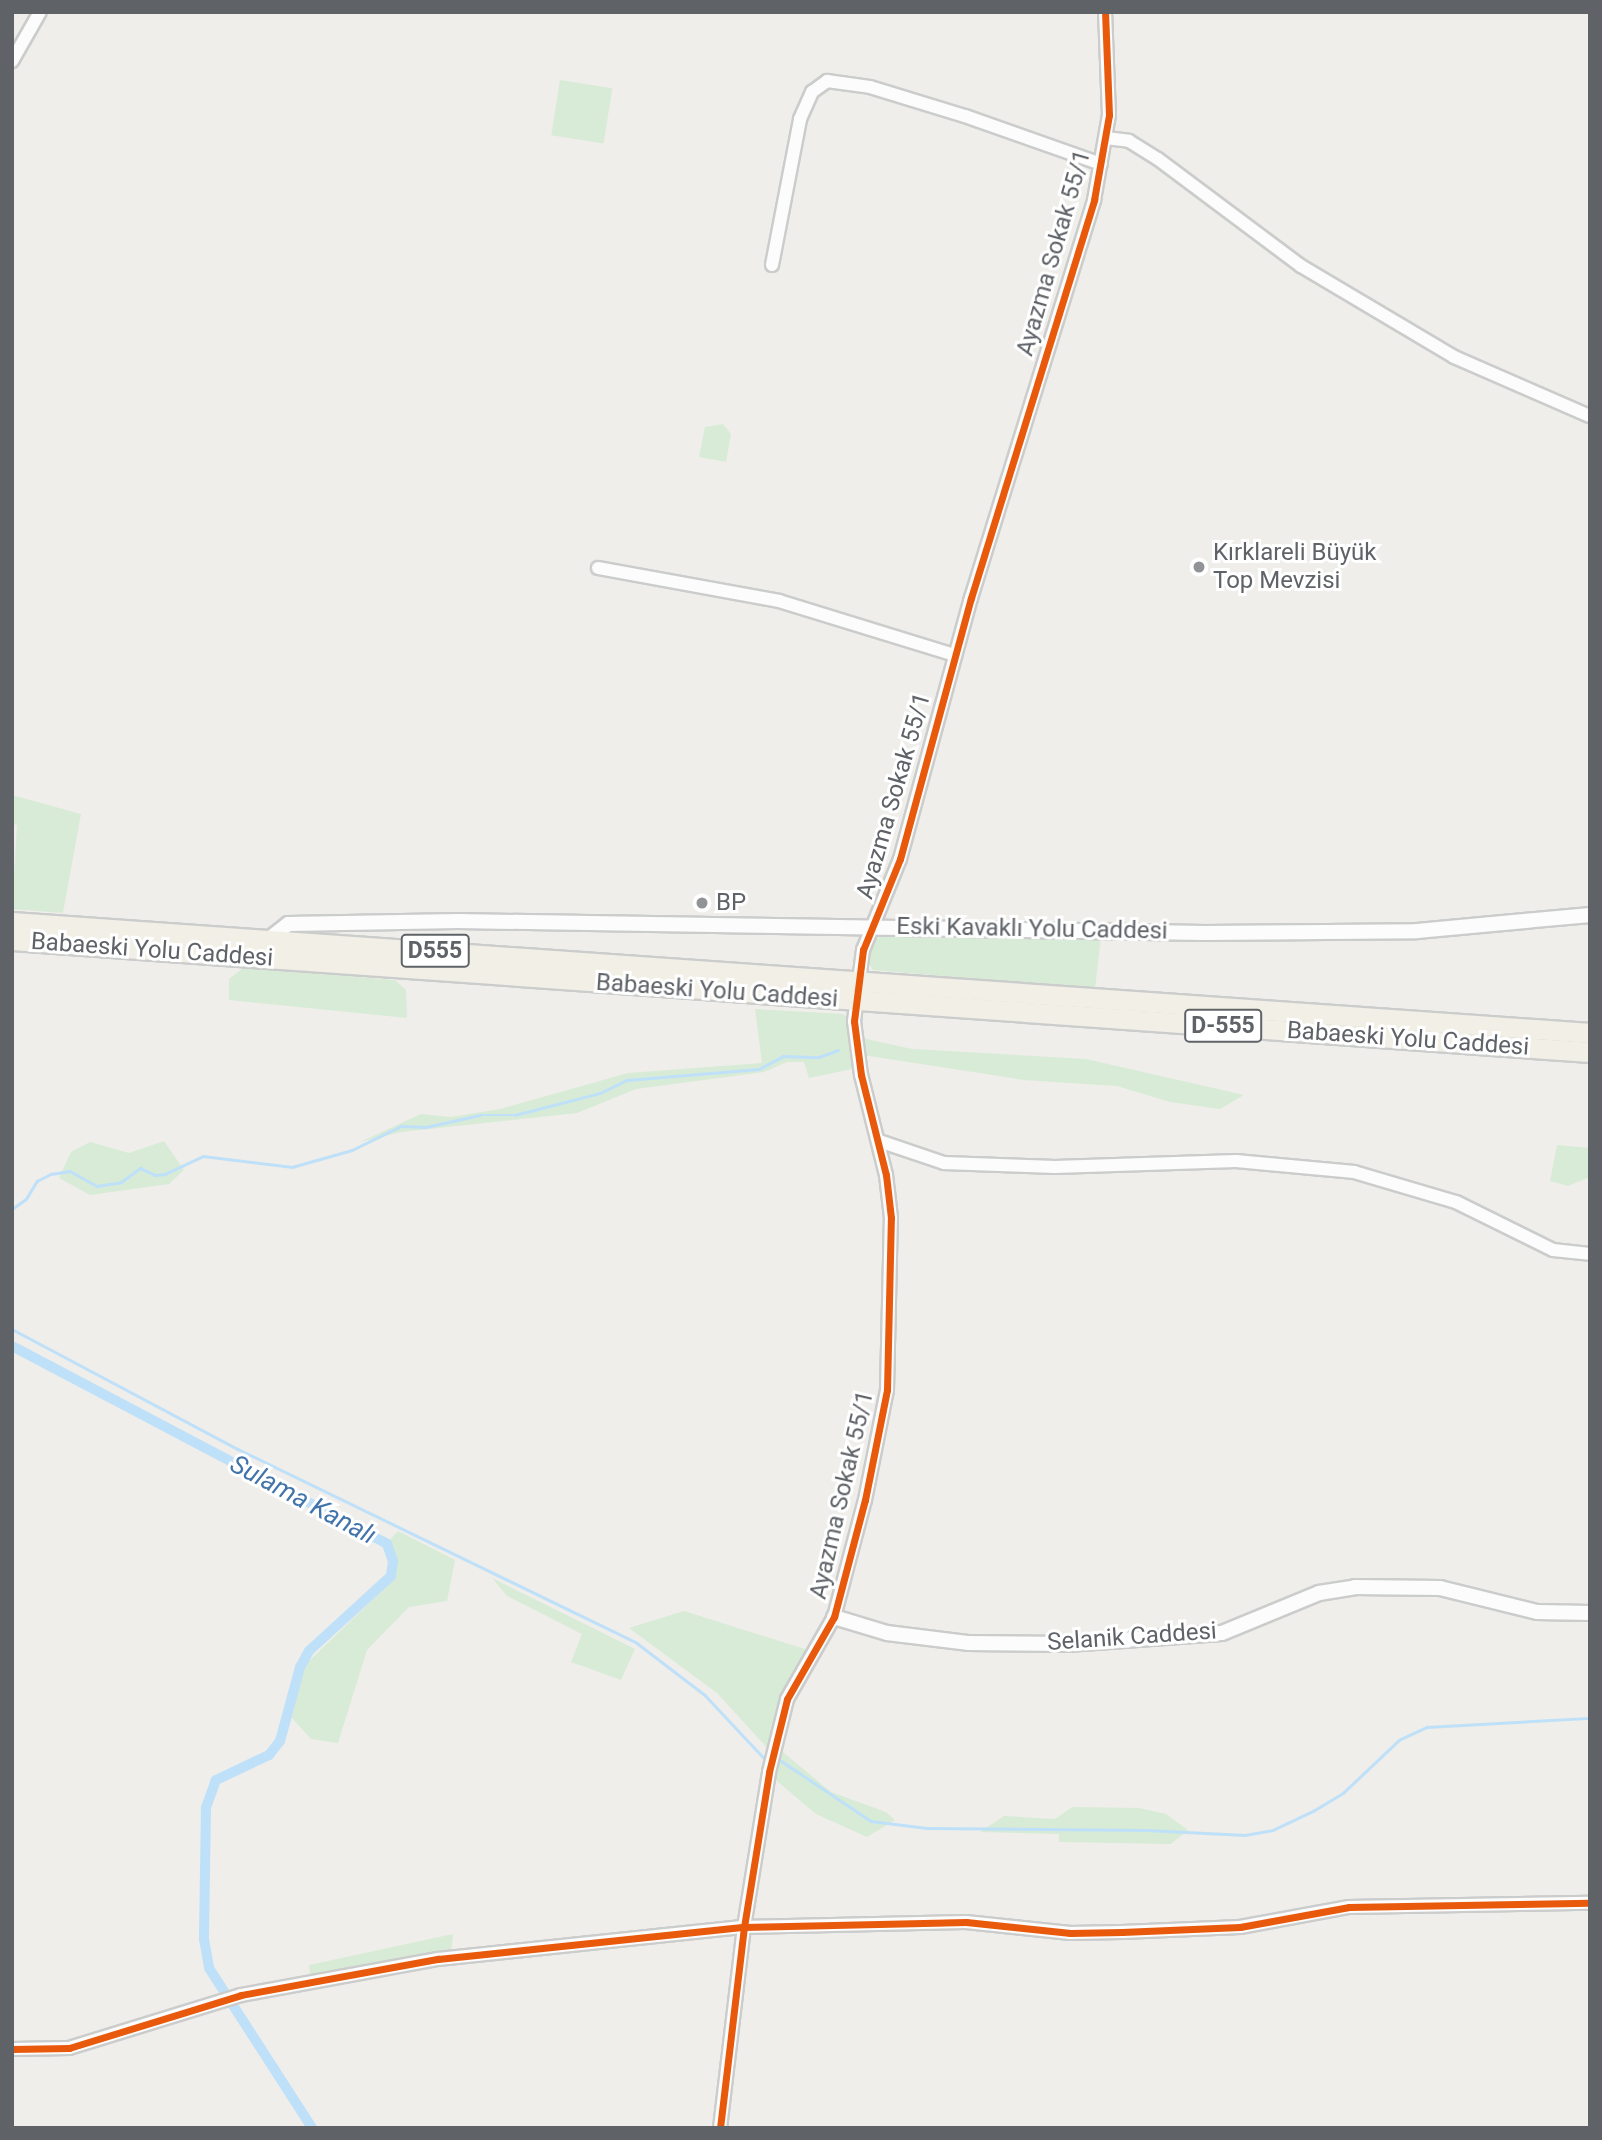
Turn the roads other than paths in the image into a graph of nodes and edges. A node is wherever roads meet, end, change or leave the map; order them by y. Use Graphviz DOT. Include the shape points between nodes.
graph roads {
  1 [pos="40,12"];
  2 [pos="1105,12"];
  3 [pos="12,61"];
  4 [pos="1106,138"];
  5 [pos="1101,164"];
  6 [pos="772,265"];
  7 [pos="1590,416"];
  8 [pos="598,568"];
  9 [pos="955,655"];
  10 [pos="1590,915"];
  11 [pos="12,922"];
  12 [pos="875,926"];
  13 [pos="268,939"];
  14 [pos="12,940"];
  15 [pos="857,992"];
  16 [pos="1590,1033"];
  17 [pos="1590,1052"];
  18 [pos="879,1141"];
  19 [pos="1590,1254"];
  20 [pos="1590,1613"];
  21 [pos="834,1617"];
  22 [pos="1590,1902"];
  23 [pos="744,1927"];
  24 [pos="12,2049"];
  25 [pos="720,2128"];
  1 -- 3 [label="street"];
  2 -- 4 [label="street, Ayazma Sokak 55/1"];
  4 -- 5 [label="street, Ayazma Sokak 55/1"];
  4 -- 7 [label="street" via="1129,141 1158,159 1301,266 1454,357"];
  5 -- 6 [label="street" via="930,105 827,81 812,92 800,119"];
  5 -- 9 [label="street, Ayazma Sokak 55/1" via="1094,200"];
  8 -- 9 [label="street" via="779,601"];
  9 -- 12 [label="street, Ayazma Sokak 55/1" via="900,859"];
  10 -- 12 [label="street, Eski Kavaklı Yolu Caddesi" via="1417,931"];
  11 -- 13 [label="highway, Babaeski Yolu Caddesi / D555"];
  12 -- 13 [label="street, Eski Kavaklı Yolu Caddesi" via="288,924"];
  12 -- 15 [label="street, Ayazma Sokak 55/1" via="863,950"];
  13 -- 15 [label="highway, Babaeski Yolu Caddesi / D555"];
  14 -- 15 [label="highway, Babaeski Yolu Caddesi / D555"];
  15 -- 16 [label="highway, Babaeski Yolu Caddesi / D-555"];
  15 -- 17 [label="highway, Babaeski Yolu Caddesi / D-555"];
  15 -- 18 [label="street, Ayazma Sokak 55/1" via="860,1075"];
  18 -- 19 [label="street" via="944,1163 974,1165 1236,1161 1354,1171 1456,1202 1553,1250"];
  18 -- 21 [label="street, Ayazma Sokak 55/1" via="891,1218 887,1390 866,1500"];
  20 -- 21 [label="street, Selanik Caddesi" via="1537,1612 1440,1588 1355,1587 1319,1593 1222,1633 1068,1644 968,1643 887,1633"];
  21 -- 23 [label="street, Ayazma Sokak 55/1" via="787,1699 769,1772"];
  22 -- 23 [label="street" via="1349,1907 1240,1927 1109,1932 1070,1933 966,1922"];
  23 -- 24 [label="street" via="438,1959 229,2000 52,2051"];
  23 -- 25 [label="street, Ayazma Sokak 55/1"];
}
